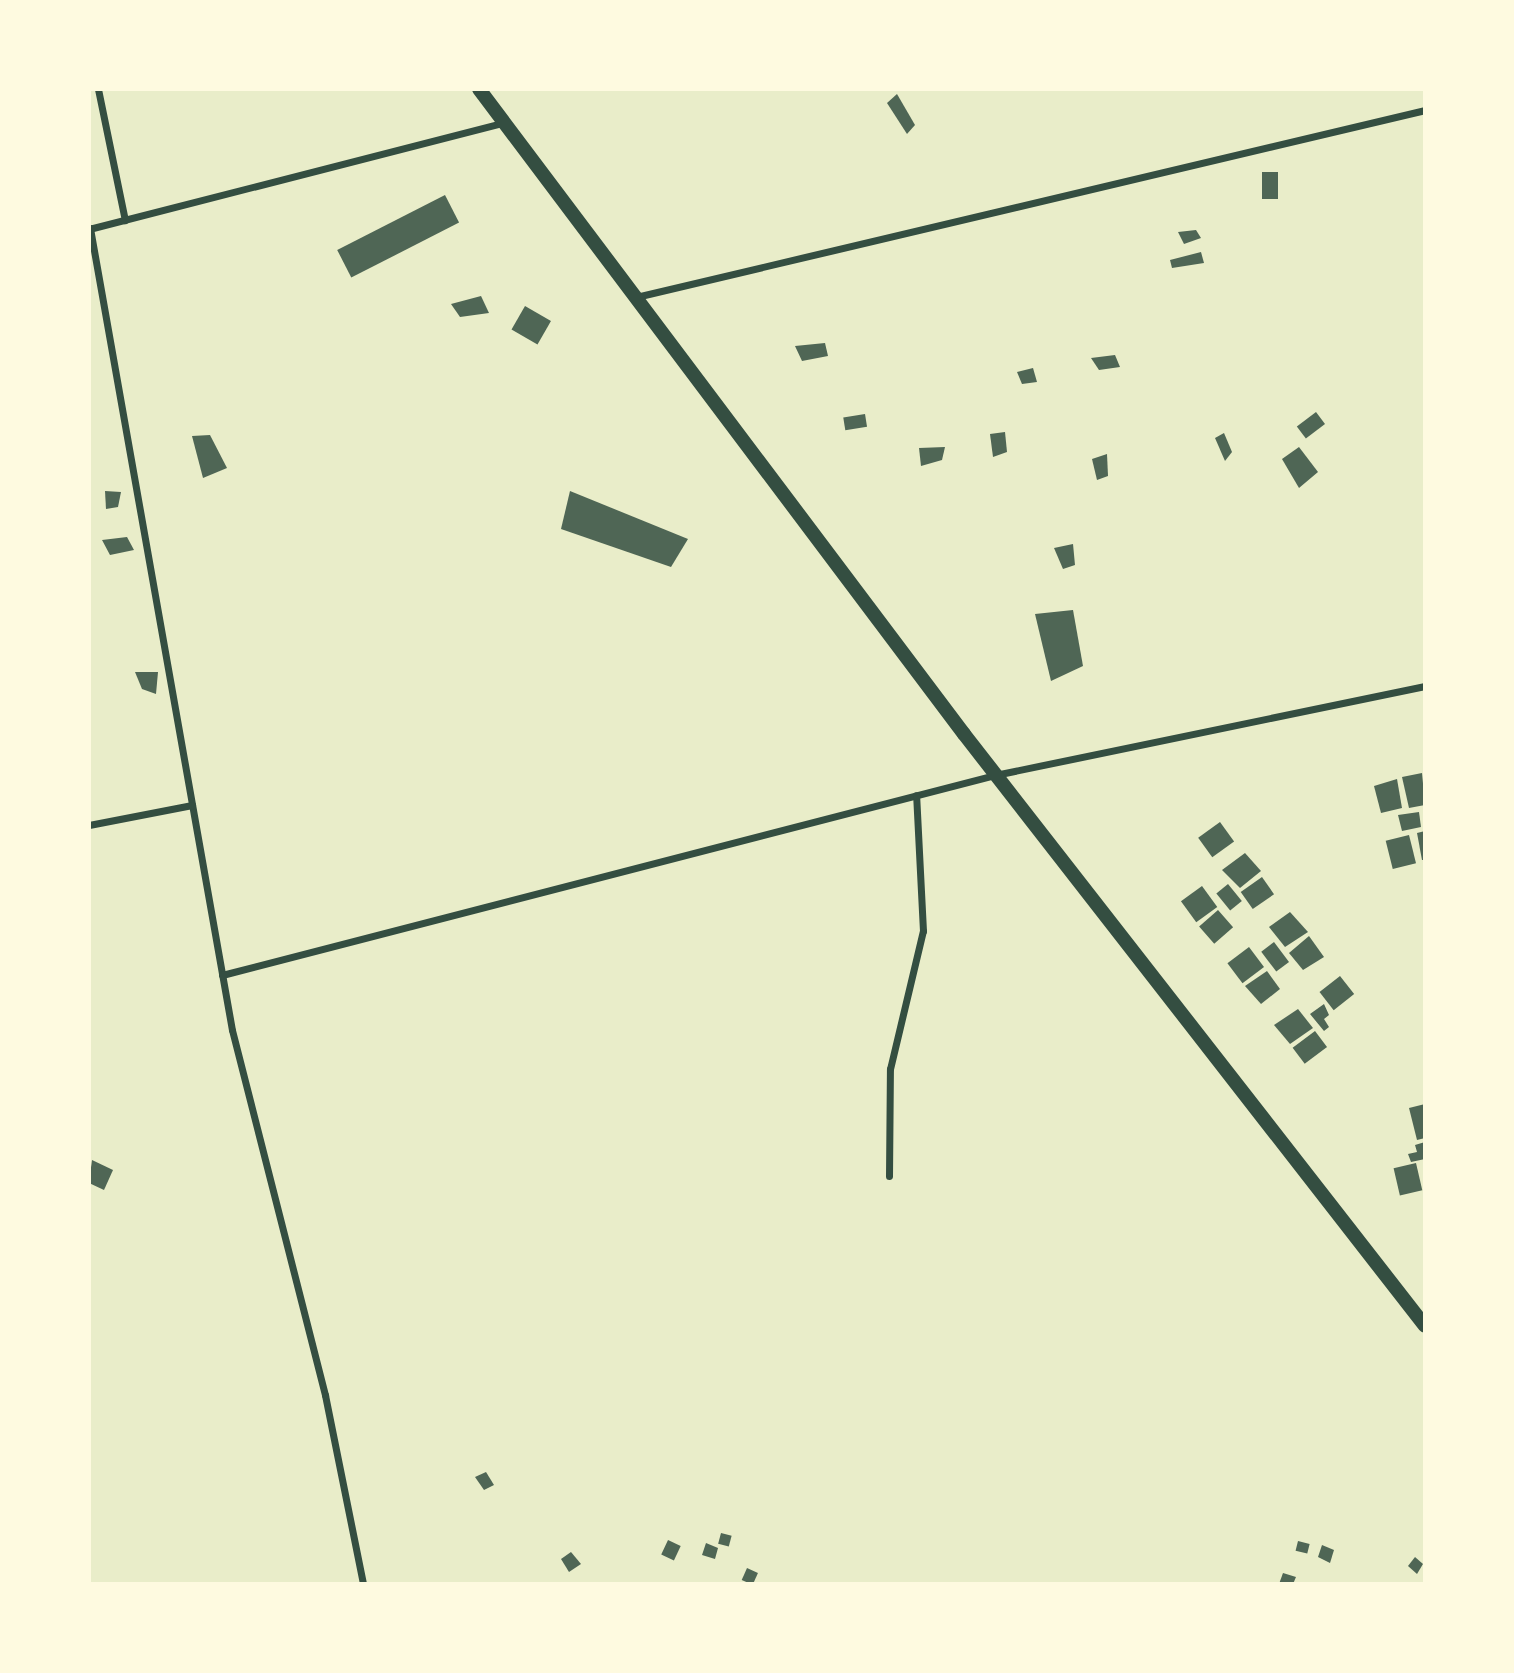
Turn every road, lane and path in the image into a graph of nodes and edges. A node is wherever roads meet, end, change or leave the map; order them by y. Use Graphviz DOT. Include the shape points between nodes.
graph roads {
  1 [pos="98,89"];
  2 [pos="479,89"];
  3 [pos="1425,110"];
  4 [pos="505,122"];
  5 [pos="125,220"];
  6 [pos="90,229"];
  7 [pos="636,297"];
  8 [pos="1425,686"];
  9 [pos="995,775"];
  10 [pos="916,795"];
  11 [pos="192,804"];
  12 [pos="89,825"];
  13 [pos="222,975"];
  14 [pos="889,1176"];
  15 [pos="1425,1326"];
  16 [pos="363,1584"];
  1 -- 5 [label="street"];
  2 -- 4 [label="main road"];
  3 -- 7 [label="street"];
  4 -- 5 [label="street"];
  4 -- 7 [label="main road"];
  5 -- 6 [label="street"];
  6 -- 11 [label="street"];
  7 -- 9 [label="main road"];
  8 -- 9 [label="street"];
  9 -- 10 [label="street"];
  9 -- 15 [label="main road"];
  10 -- 13 [label="street"];
  10 -- 14 [label="street" via="923,931 890,1069"];
  11 -- 12 [label="street"];
  11 -- 13 [label="street"];
  13 -- 16 [label="street" via="325,1395"];
}
